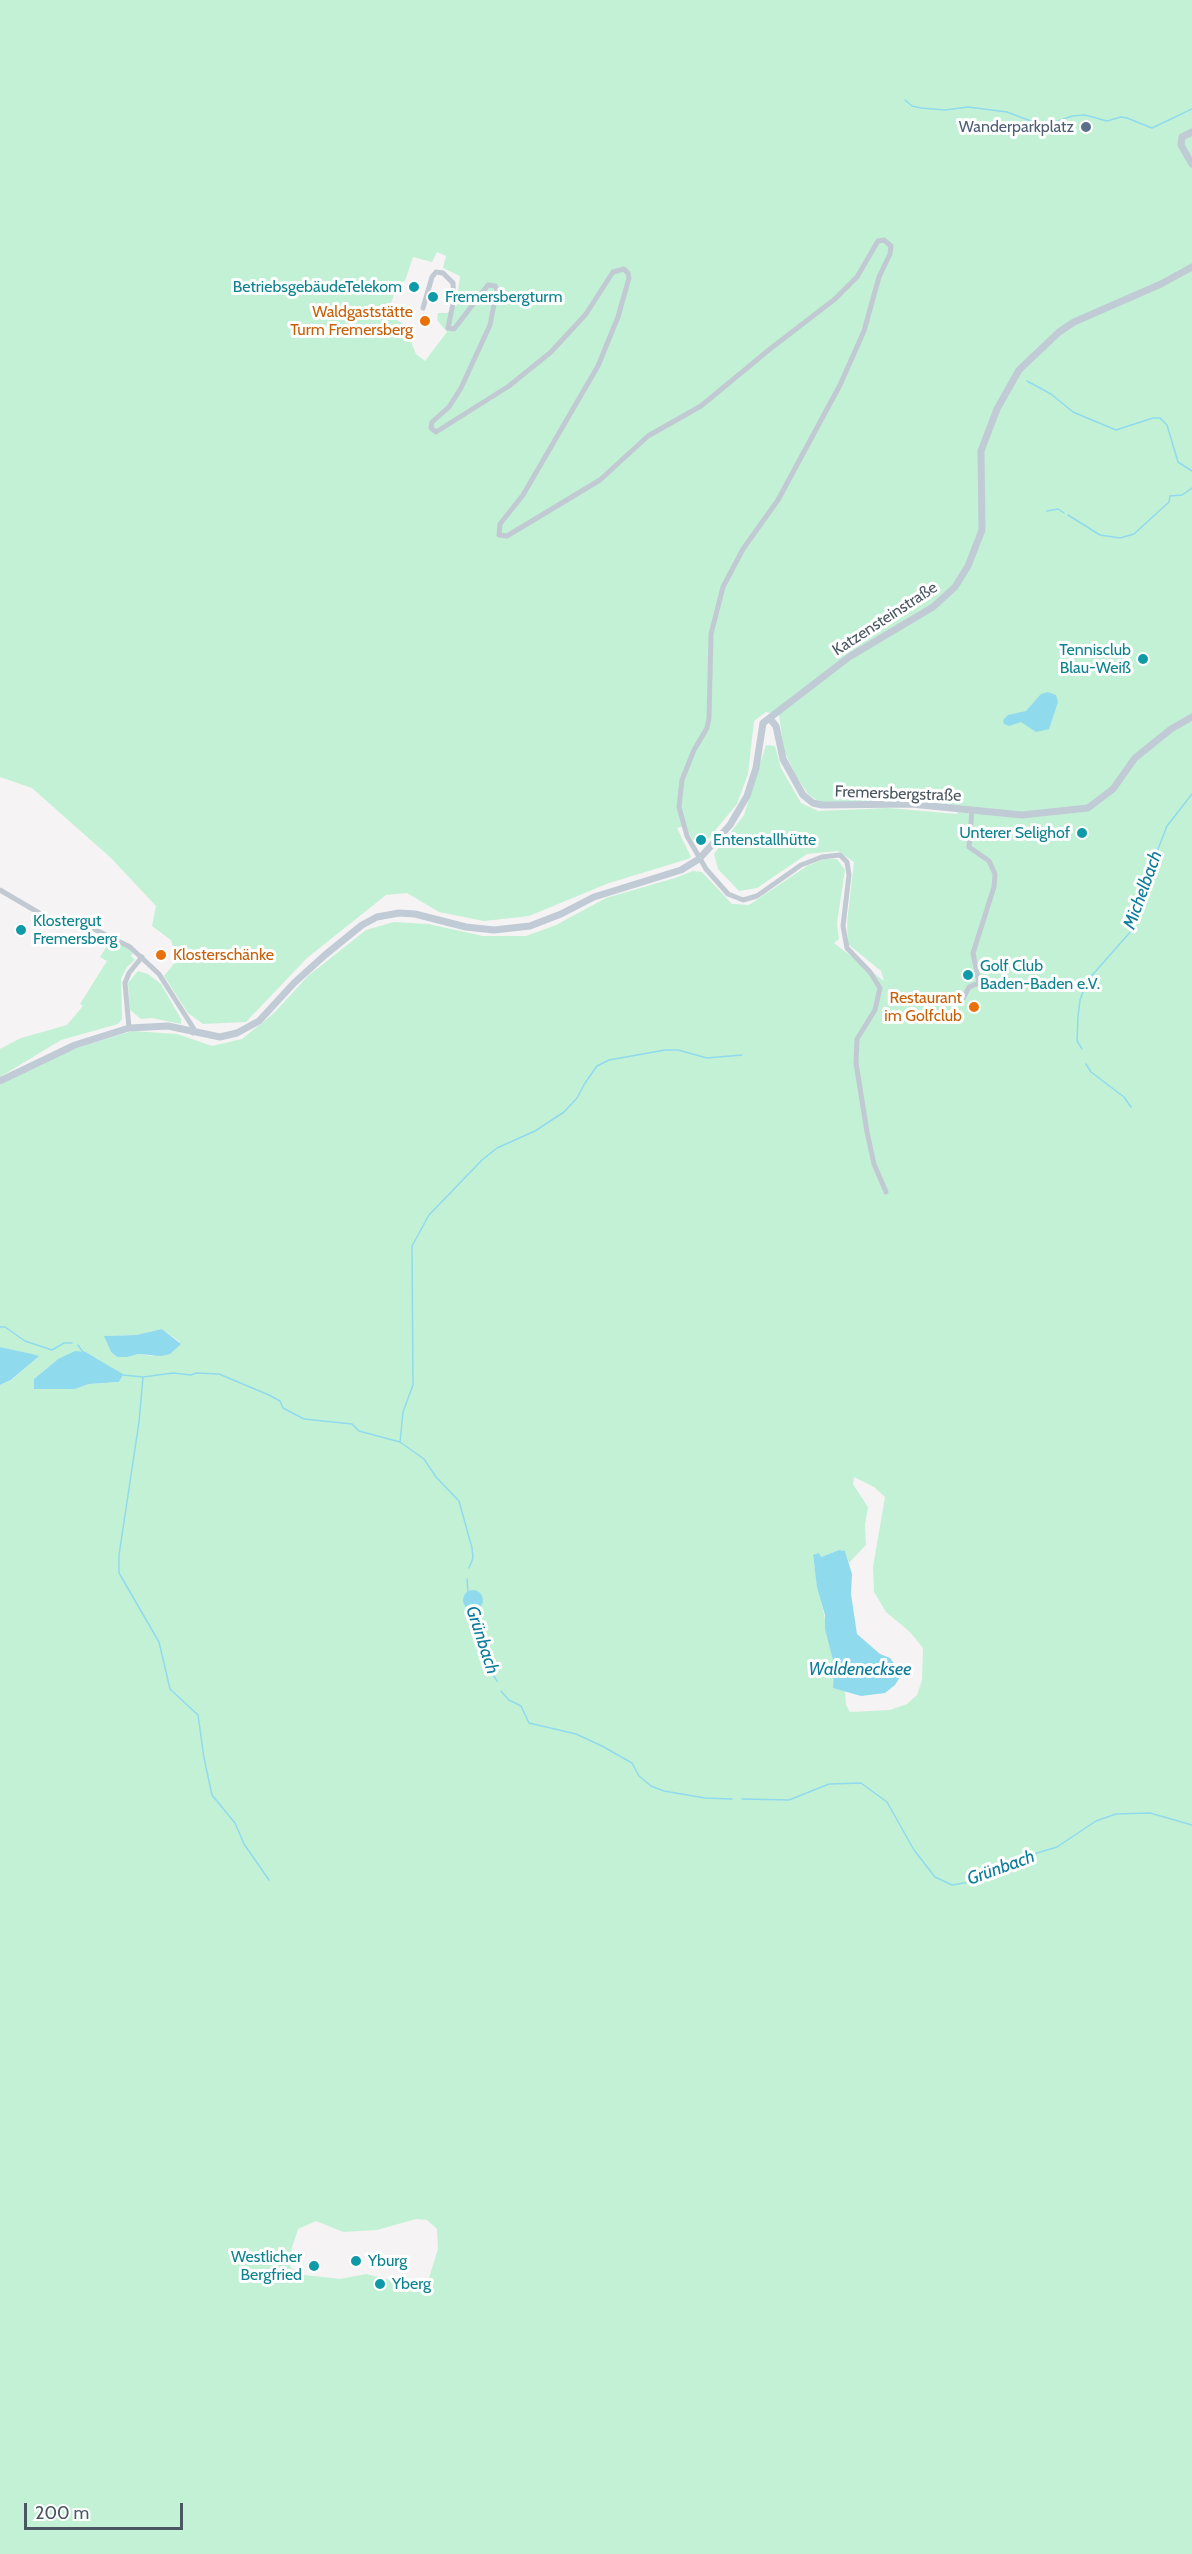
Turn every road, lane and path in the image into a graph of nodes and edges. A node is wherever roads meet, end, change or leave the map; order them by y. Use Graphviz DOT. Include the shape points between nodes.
graph roads {
  1 [pos="1192,132"];
  2 [pos="1192,164"];
  3 [pos="1192,267"];
  4 [pos="423,308"];
  5 [pos="1192,717"];
  6 [pos="771,720"];
  7 [pos="972,810"];
  8 [pos="699,859"];
  9 [pos="0,890"];
  10 [pos="142,957"];
  11 [pos="962,1001"];
  12 [pos="129,1028"];
  13 [pos="194,1033"];
  14 [pos="0,1081"];
  15 [pos="886,1192"];
  1 -- 2 [label="main road" via="1182,137 1181,145"];
  3 -- 6 [label="main road, Katzensteinstraße" via="1074,322 1019,370 997,408 981,451 982,530 955,587 933,607 849,657"];
  4 -- 8 [label="street" via="436,272 453,283 448,328 454,329 488,285 495,286 497,294 490,325 462,388 432,422 431,428 436,432 509,386 551,352 586,314 614,272 624,269 629,278 598,366 523,495 500,525 502,537 600,480 648,436 701,406 835,299 857,277 878,241 884,240 891,246 864,331 840,386 778,500 735,563 720,598 711,634 709,718 682,780 679,807 683,827"];
  5 -- 7 [label="main road, Fremersbergstraße" via="1135,758 1113,789 1088,808 1022,815"];
  6 -- 7 [label="main road, Fremersbergstraße" via="776,726 783,759 813,803 911,804"];
  6 -- 8 [label="main road" via="765,721 761,729 756,768 747,796 730,825"];
  7 -- 11 [label="street, Fremersbergstraße" via="969,848 988,861 995,874 973,953 979,982 969,987"];
  8 -- 13 [label="main road" via="681,870 594,897 530,926 494,930 415,914 377,917 325,955 259,1021 230,1036"];
  8 -- 15 [label="street" via="728,894 743,900 757,896 801,865 822,857 840,855 847,862 843,926 847,948 880,988 875,1010 857,1039 856,1063 867,1132"];
  9 -- 10 [label="street" via="58,924 92,928"];
  10 -- 12 [label="street" via="125,983"];
  10 -- 13 [label="street" via="159,974"];
  12 -- 13 [label="main road" via="159,1025"];
  12 -- 14 [label="main road" via="75,1045"];
}
